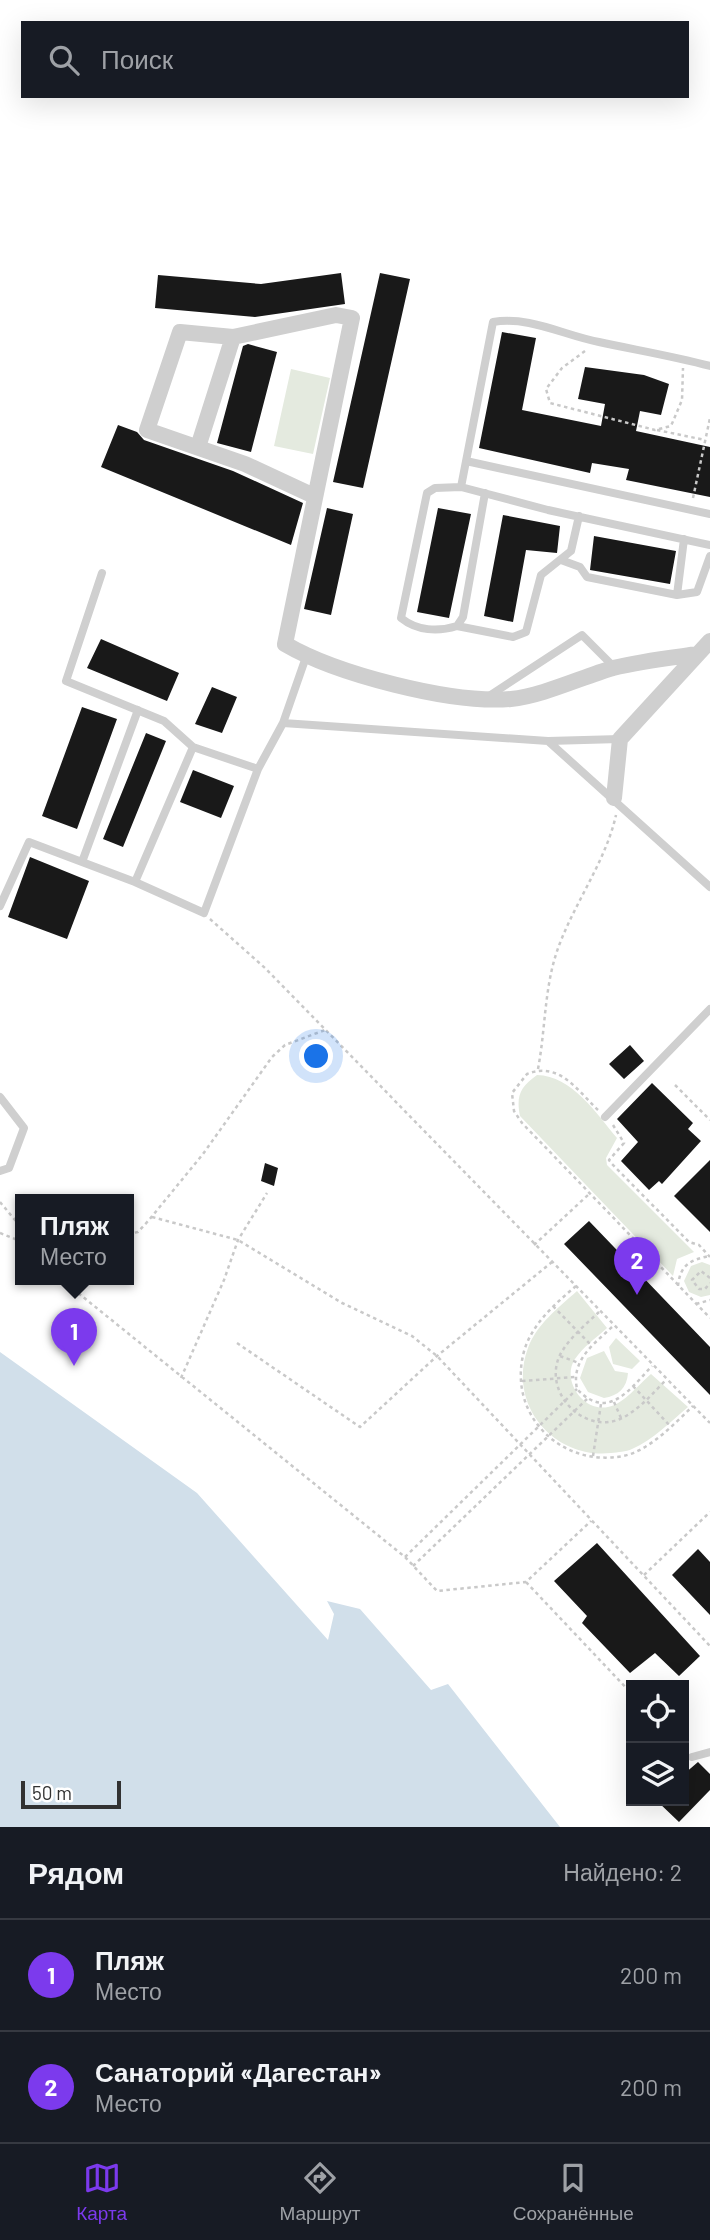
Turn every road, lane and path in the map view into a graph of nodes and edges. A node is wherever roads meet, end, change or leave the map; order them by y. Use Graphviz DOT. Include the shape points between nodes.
graph roads {
  1 [pos="233,337"];
  2 [pos="597,342"];
  3 [pos="681,358"];
  4 [pos="710,366"];
  5 [pos="710,418"];
  6 [pos="655,430"];
  7 [pos="705,440"];
  8 [pos="198,447"];
  9 [pos="466,461"];
  10 [pos="461,486"];
  11 [pos="485,493"];
  12 [pos="314,496"];
  13 [pos="691,510"];
  14 [pos="710,514"];
  15 [pos="579,516"];
  16 [pos="684,539"];
  17 [pos="710,545"];
  18 [pos="710,556"];
  19 [pos="561,560"];
  20 [pos="102,573"];
  21 [pos="677,595"];
  22 [pos="457,626"];
  23 [pos="710,641"];
  24 [pos="698,654"];
  25 [pos="306,657"];
  26 [pos="615,668"];
  27 [pos="483,700"];
  28 [pos="138,710"];
  29 [pos="283,723"];
  30 [pos="620,739"];
  31 [pos="548,741"];
  32 [pos="192,747"];
  33 [pos="258,769"];
  34 [pos="614,798"];
  35 [pos="82,862"];
  36 [pos="135,882"];
  37 [pos="710,887"];
  38 [pos="0,906"];
  39 [pos="204,913"];
  40 [pos="710,1009"];
  41 [pos="325,1030"];
  42 [pos="538,1069"];
  43 [pos="675,1085"];
  44 [pos="1,1102"];
  45 [pos="605,1117"];
  46 [pos="710,1120"];
  47 [pos="0,1171"];
  48 [pos="267,1193"];
  49 [pos="588,1195"];
  50 [pos="0,1202"];
  51 [pos="152,1217"];
  52 [pos="15,1220"];
  53 [pos="134,1233"];
  54 [pos="238,1240"];
  55 [pos="534,1245"];
  56 [pos="710,1257"];
  57 [pos="552,1262"];
  58 [pos="710,1278"];
  59 [pos="710,1283"];
  60 [pos="68,1285"];
  61 [pos="576,1286"];
  62 [pos="678,1287"];
  63 [pos="710,1300"];
  64 [pos="696,1304"];
  65 [pos="553,1306"];
  66 [pos="599,1312"];
  67 [pos="710,1318"];
  68 [pos="612,1327"];
  69 [pos="578,1332"];
  70 [pos="237,1343"];
  71 [pos="592,1346"];
  72 [pos="437,1356"];
  73 [pos="560,1356"];
  74 [pos="579,1363"];
  75 [pos="652,1366"];
  76 [pos="575,1377"];
  77 [pos="181,1378"];
  78 [pos="557,1378"];
  79 [pos="666,1380"];
  80 [pos="522,1381"];
  81 [pos="633,1386"];
  82 [pos="577,1389"];
  83 [pos="587,1399"];
  84 [pos="645,1400"];
  85 [pos="564,1402"];
  86 [pos="614,1402"];
  87 [pos="601,1404"];
  88 [pos="693,1406"];
  89 [pos="574,1412"];
  90 [pos="621,1418"];
  91 [pos="598,1422"];
  92 [pos="710,1423"];
  93 [pos="537,1427"];
  94 [pos="671,1427"];
  95 [pos="548,1437"];
  96 [pos="519,1445"];
  97 [pos="528,1455"];
  98 [pos="593,1457"];
  99 [pos="710,1512"];
  100 [pos="592,1521"];
  101 [pos="405,1557"];
  102 [pos="413,1566"];
  103 [pos="644,1576"];
  104 [pos="526,1582"];
  105 [pos="710,1646"];
  106 [pos="626,1688"];
  107 [pos="710,1752"];
  108 [pos="692,1757"];
  1 -- 8 [label="street"];
  1 -- 8 [label="street" via="180,332 147,430"];
  1 -- 12 [label="street" via="336,315 352,318"];
  2 -- 3 [label="lane"];
  2 -- 6 [label="path" via="562,368 546,389 550,403"];
  2 -- 9 [label="lane" via="543,325 509,320 493,323"];
  3 -- 4 [label="lane"];
  3 -- 6 [label="path" via="682,400 671,426"];
  5 -- 7 [label="path"];
  6 -- 7 [label="path"];
  7 -- 13 [label="path"];
  8 -- 12 [label="street"];
  9 -- 10 [label="lane"];
  9 -- 13 [label="lane"];
  10 -- 11 [label="lane"];
  10 -- 22 [label="lane" via="435,488 427,494 401,618 409,625 441,631"];
  11 -- 15 [label="lane"];
  11 -- 22 [label="lane" via="463,617"];
  12 -- 25 [label="street" via="285,645"];
  13 -- 14 [label="lane"];
  15 -- 16 [label="lane"];
  15 -- 19 [label="lane" via="571,551"];
  16 -- 17 [label="lane"];
  16 -- 21 [label="lane"];
  18 -- 21 [label="lane" via="697,592"];
  19 -- 21 [label="lane" via="580,567 587,577"];
  19 -- 22 [label="lane" via="541,575 526,632 513,637"];
  20 -- 28 [label="lane" via="66,681"];
  23 -- 24 [label="street"];
  24 -- 26 [label="street"];
  24 -- 30 [label="street"];
  25 -- 27 [label="street" via="442,697"];
  25 -- 29 [label="lane"];
  26 -- 27 [label="street" via="513,699"];
  26 -- 27 [label="lane" via="582,635"];
  28 -- 32 [label="lane" via="164,721"];
  28 -- 35 [label="lane"];
  29 -- 31 [label="lane"];
  29 -- 33 [label="lane"];
  30 -- 31 [label="lane"];
  30 -- 34 [label="street"];
  31 -- 34 [label="lane"];
  32 -- 33 [label="lane"];
  32 -- 36 [label="lane"];
  33 -- 39 [label="lane"];
  34 -- 37 [label="lane"];
  34 -- 42 [label="path" via="610,841 579,901 548,978"];
  35 -- 36 [label="lane"];
  35 -- 38 [label="lane" via="29,842"];
  36 -- 39 [label="lane"];
  39 -- 41 [label="path"];
  40 -- 45 [label="lane"];
  41 -- 51 [label="path" via="285,1045 272,1057"];
  41 -- 55 [label="path"];
  42 -- 45 [label="path" via="564,1077"];
  42 -- 49 [label="path" via="516,1084 514,1111"];
  43 -- 46 [label="path"];
  44 -- 47 [label="lane" via="24,1128 9,1168"];
  45 -- 56 [label="path" via="624,1143 609,1160 689,1242"];
  48 -- 54 [label="path"];
  49 -- 55 [label="path"];
  49 -- 62 [label="path"];
  50 -- 52 [label="path"];
  51 -- 53 [label="path"];
  51 -- 54 [label="path"];
  54 -- 72 [label="path" via="342,1303 412,1336"];
  54 -- 77 [label="path"];
  55 -- 57 [label="path"];
  56 -- 62 [label="path" via="690,1260 680,1272"];
  57 -- 61 [label="path"];
  57 -- 72 [label="path"];
  58 -- 59 [label="path" via="701,1271 692,1280 699,1289"];
  60 -- 77 [label="path"];
  61 -- 65 [label="path"];
  61 -- 66 [label="path"];
  62 -- 64 [label="path"];
  63 -- 64 [label="path"];
  64 -- 67 [label="path"];
  65 -- 69 [label="path"];
  65 -- 80 [label="path" via="526,1347"];
  66 -- 68 [label="path"];
  66 -- 69 [label="path"];
  68 -- 71 [label="path"];
  68 -- 75 [label="path"];
  69 -- 71 [label="path"];
  69 -- 73 [label="path"];
  70 -- 72 [label="path" via="360,1427"];
  71 -- 74 [label="path"];
  72 -- 96 [label="path"];
  73 -- 74 [label="path"];
  73 -- 78 [label="path"];
  74 -- 76 [label="path"];
  75 -- 79 [label="path"];
  75 -- 81 [label="path"];
  76 -- 78 [label="path"];
  76 -- 82 [label="path"];
  77 -- 101 [label="path"];
  78 -- 80 [label="path"];
  78 -- 85 [label="path"];
  79 -- 84 [label="path"];
  79 -- 88 [label="path"];
  80 -- 93 [label="path" via="529,1415"];
  81 -- 84 [label="path"];
  81 -- 86 [label="path"];
  82 -- 83 [label="path"];
  82 -- 85 [label="path"];
  83 -- 87 [label="path"];
  83 -- 89 [label="path"];
  84 -- 90 [label="path"];
  84 -- 94 [label="path"];
  85 -- 89 [label="path"];
  85 -- 93 [label="path"];
  86 -- 87 [label="path"];
  86 -- 90 [label="path"];
  87 -- 91 [label="path"];
  88 -- 92 [label="path"];
  88 -- 94 [label="path"];
  89 -- 91 [label="path"];
  89 -- 95 [label="path"];
  90 -- 91 [label="path"];
  91 -- 98 [label="path"];
  93 -- 95 [label="path"];
  93 -- 96 [label="path"];
  94 -- 98 [label="path" via="625,1456"];
  95 -- 97 [label="path"];
  95 -- 98 [label="path" via="581,1457"];
  96 -- 97 [label="path"];
  96 -- 101 [label="path"];
  97 -- 100 [label="path"];
  97 -- 102 [label="path"];
  99 -- 103 [label="path"];
  100 -- 103 [label="path"];
  100 -- 104 [label="path"];
  101 -- 102 [label="path"];
  102 -- 104 [label="path" via="437,1591"];
  103 -- 105 [label="path"];
  104 -- 106 [label="path"];
  107 -- 108 [label="lane"];
}
